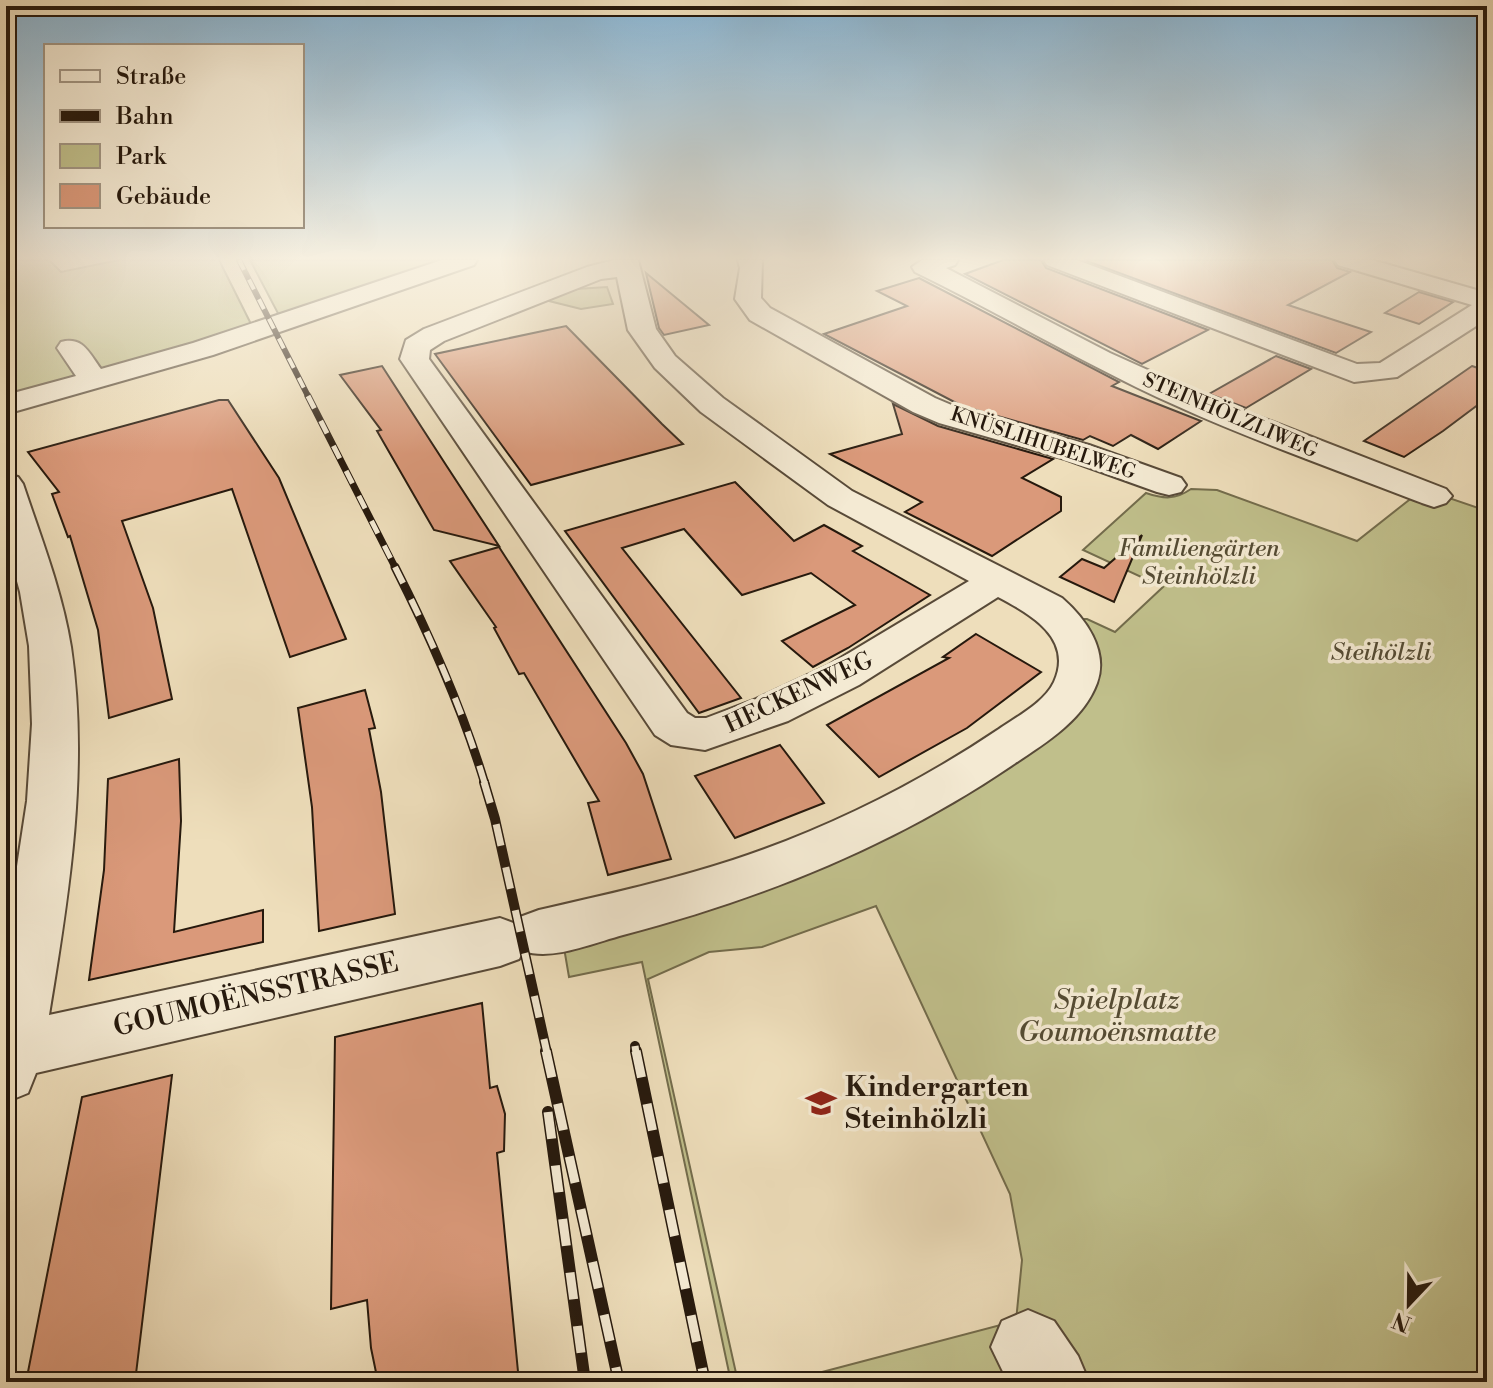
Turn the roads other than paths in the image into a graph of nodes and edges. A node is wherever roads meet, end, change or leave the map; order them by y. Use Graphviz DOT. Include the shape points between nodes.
graph roads {
  1 [pos="274,325"];
  2 [pos="460,325"];
  3 [pos="641,325"];
  4 [pos="779,325"];
  5 [pos="1038,325"];
  6 [pos="1227,325"];
  7 [pos="1459,325"];
  8 [pos="71,348"];
  9 [pos="95,381"];
  10 [pos="6,405"];
  11 [pos="1169,485"];
  12 [pos="1434,496"];
  13 [pos="10,510"];
  14 [pos="998,580"];
  15 [pos="9,1062"];
  1 -- 9 [label="street"];
  2 -- 14 [label="street, HECKENWEG" via="423,340 414,359 679,731 712,733 815,690"];
  3 -- 14 [label="street, HECKENWEG" via="665,362 712,405 840,498"];
  4 -- 11 [label="street, KNÜSLIHUBELWEG" via="924,405"];
  5 -- 12 [label="street, STEINHÖLZLIWEG" via="1190,401"];
  6 -- 7 [label="street" via="1354,373 1387,371"];
  8 -- 9 [label="street"];
  9 -- 10 [label="street"];
  13 -- 15 [label="street" via="43,606 51,659 55,783"];
  14 -- 15 [label="street, GOUMOËNSSTRASSE" via="1063,618 1077,643 1080,667 1069,695 1025,734 904,808 827,845 684,897"];
}
